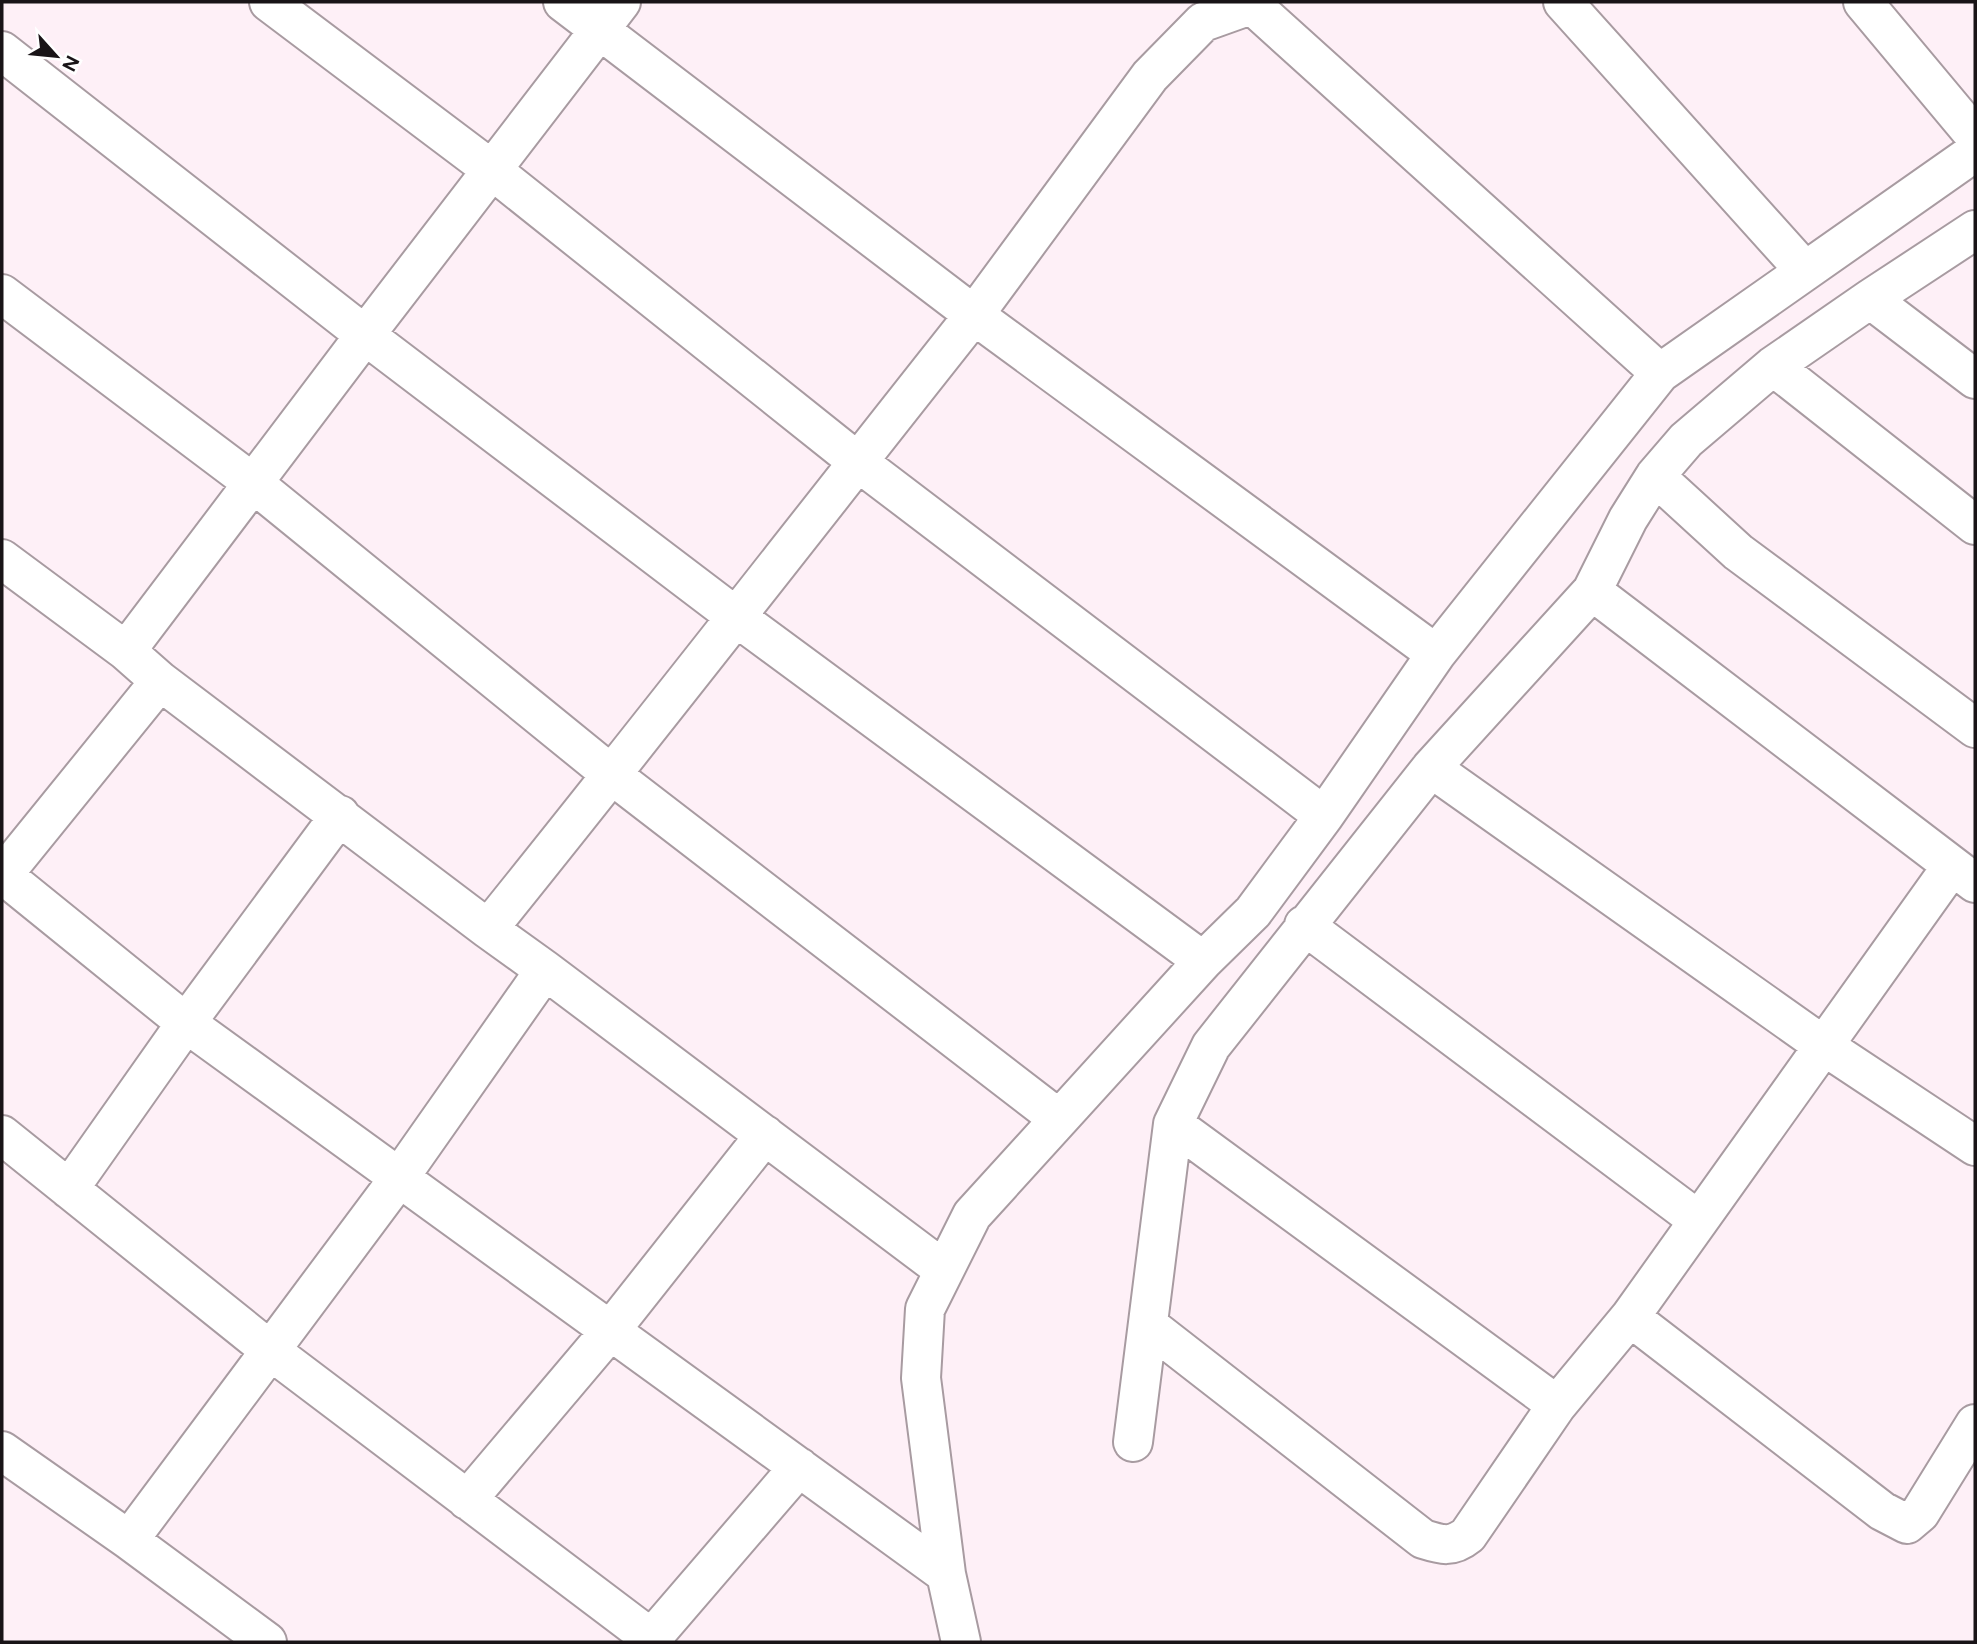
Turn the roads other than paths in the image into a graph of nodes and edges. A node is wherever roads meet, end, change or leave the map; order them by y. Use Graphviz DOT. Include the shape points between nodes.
graph roads {
  1 [pos="269,2"];
  2 [pos="563,2"];
  3 [pos="1563,2"];
  4 [pos="1863,2"];
  5 [pos="1255,3"];
  6 [pos="610,16"];
  7 [pos="2,51"];
  8 [pos="1975,136"];
  9 [pos="1975,152"];
  10 [pos="492,170"];
  11 [pos="1975,230"];
  12 [pos="1805,271"];
  13 [pos="2,294"];
  14 [pos="1870,299"];
  15 [pos="974,315"];
  16 [pos="365,335"];
  17 [pos="1773,366"];
  18 [pos="1660,373"];
  19 [pos="1975,379"];
  20 [pos="858,461"];
  21 [pos="1655,476"];
  22 [pos="253,484"];
  23 [pos="1975,525"];
  24 [pos="2,559"];
  25 [pos="1592,591"];
  26 [pos="735,616"];
  27 [pos="126,651"];
  28 [pos="1436,654"];
  29 [pos="160,681"];
  30 [pos="1975,728"];
  31 [pos="1431,768"];
  32 [pos="612,775"];
  33 [pos="340,815"];
  34 [pos="1324,816"];
  35 [pos="2,875"];
  36 [pos="1964,875"];
  37 [pos="1304,925"];
  38 [pos="488,929"];
  39 [pos="1203,961"];
  40 [pos="545,970"];
  41 [pos="186,1023"];
  42 [pos="1824,1046"];
  43 [pos="1059,1119"];
  44 [pos="1173,1125"];
  45 [pos="2,1135"];
  46 [pos="765,1135"];
  47 [pos="1975,1146"];
  48 [pos="399,1178"];
  49 [pos="69,1189"];
  50 [pos="1698,1220"];
  51 [pos="944,1270"];
  52 [pos="1630,1317"];
  53 [pos="1148,1325"];
  54 [pos="610,1331"];
  55 [pos="271,1351"];
  56 [pos="1557,1405"];
  57 [pos="1975,1424"];
  58 [pos="1133,1442"];
  59 [pos="2,1451"];
  60 [pos="799,1467"];
  61 [pos="467,1500"];
  62 [pos="129,1540"];
  63 [pos="946,1574"];
  64 [pos="653,1640"];
  65 [pos="267,1642"];
  66 [pos="961,1642"];
  1 -- 10 [label="street"];
  2 -- 6 [label="street"];
  3 -- 12 [label="street"];
  4 -- 8 [label="street"];
  5 -- 15 [label="street" via="1203,22 1150,76"];
  5 -- 18 [label="street"];
  6 -- 10 [label="street"];
  6 -- 15 [label="street"];
  7 -- 16 [label="street"];
  9 -- 12 [label="street"];
  10 -- 16 [label="street"];
  10 -- 20 [label="street"];
  11 -- 14 [label="street"];
  12 -- 18 [label="street"];
  13 -- 22 [label="street"];
  14 -- 17 [label="street"];
  14 -- 19 [label="street"];
  15 -- 20 [label="street"];
  15 -- 28 [label="street"];
  16 -- 22 [label="street"];
  16 -- 26 [label="street"];
  17 -- 21 [label="street" via="1686,440"];
  17 -- 23 [label="street"];
  18 -- 28 [label="street"];
  20 -- 26 [label="street"];
  20 -- 34 [label="street"];
  21 -- 25 [label="street"];
  21 -- 30 [label="street" via="1738,552"];
  22 -- 27 [label="street"];
  22 -- 32 [label="street"];
  24 -- 27 [label="street"];
  25 -- 31 [label="street"];
  25 -- 36 [label="street"];
  26 -- 32 [label="street"];
  26 -- 39 [label="street"];
  27 -- 29 [label="street"];
  28 -- 34 [label="street"];
  29 -- 33 [label="street"];
  29 -- 35 [label="street"];
  31 -- 37 [label="street"];
  31 -- 42 [label="street"];
  32 -- 38 [label="street"];
  32 -- 43 [label="street"];
  33 -- 38 [label="street"];
  33 -- 41 [label="street"];
  34 -- 39 [label="street" via="1253,912"];
  35 -- 41 [label="street"];
  36 -- 42 [label="street"];
  37 -- 44 [label="street" via="1211,1045"];
  37 -- 50 [label="street"];
  38 -- 40 [label="street"];
  39 -- 43 [label="street"];
  40 -- 46 [label="street"];
  40 -- 48 [label="street"];
  41 -- 48 [label="street"];
  41 -- 49 [label="street"];
  42 -- 47 [label="street"];
  42 -- 50 [label="street"];
  43 -- 51 [label="street" via="972,1214"];
  44 -- 53 [label="street"];
  44 -- 56 [label="street"];
  45 -- 49 [label="street"];
  46 -- 51 [label="street"];
  46 -- 54 [label="street"];
  48 -- 54 [label="street"];
  48 -- 55 [label="street"];
  49 -- 55 [label="street"];
  50 -- 52 [label="street"];
  51 -- 63 [label="street" via="925,1309 921,1378"];
  52 -- 56 [label="street"];
  52 -- 57 [label="street" via="1882,1511 1907,1524 1920,1513"];
  53 -- 56 [label="street" via="1423,1539 1443,1546 1457,1544 1468,1535"];
  53 -- 58 [label="street"];
  54 -- 60 [label="street"];
  54 -- 61 [label="street"];
  55 -- 61 [label="street"];
  55 -- 62 [label="street"];
  59 -- 62 [label="street"];
  60 -- 63 [label="street"];
  60 -- 64 [label="street"];
  61 -- 64 [label="street"];
  62 -- 65 [label="street"];
  63 -- 66 [label="street"];
}
